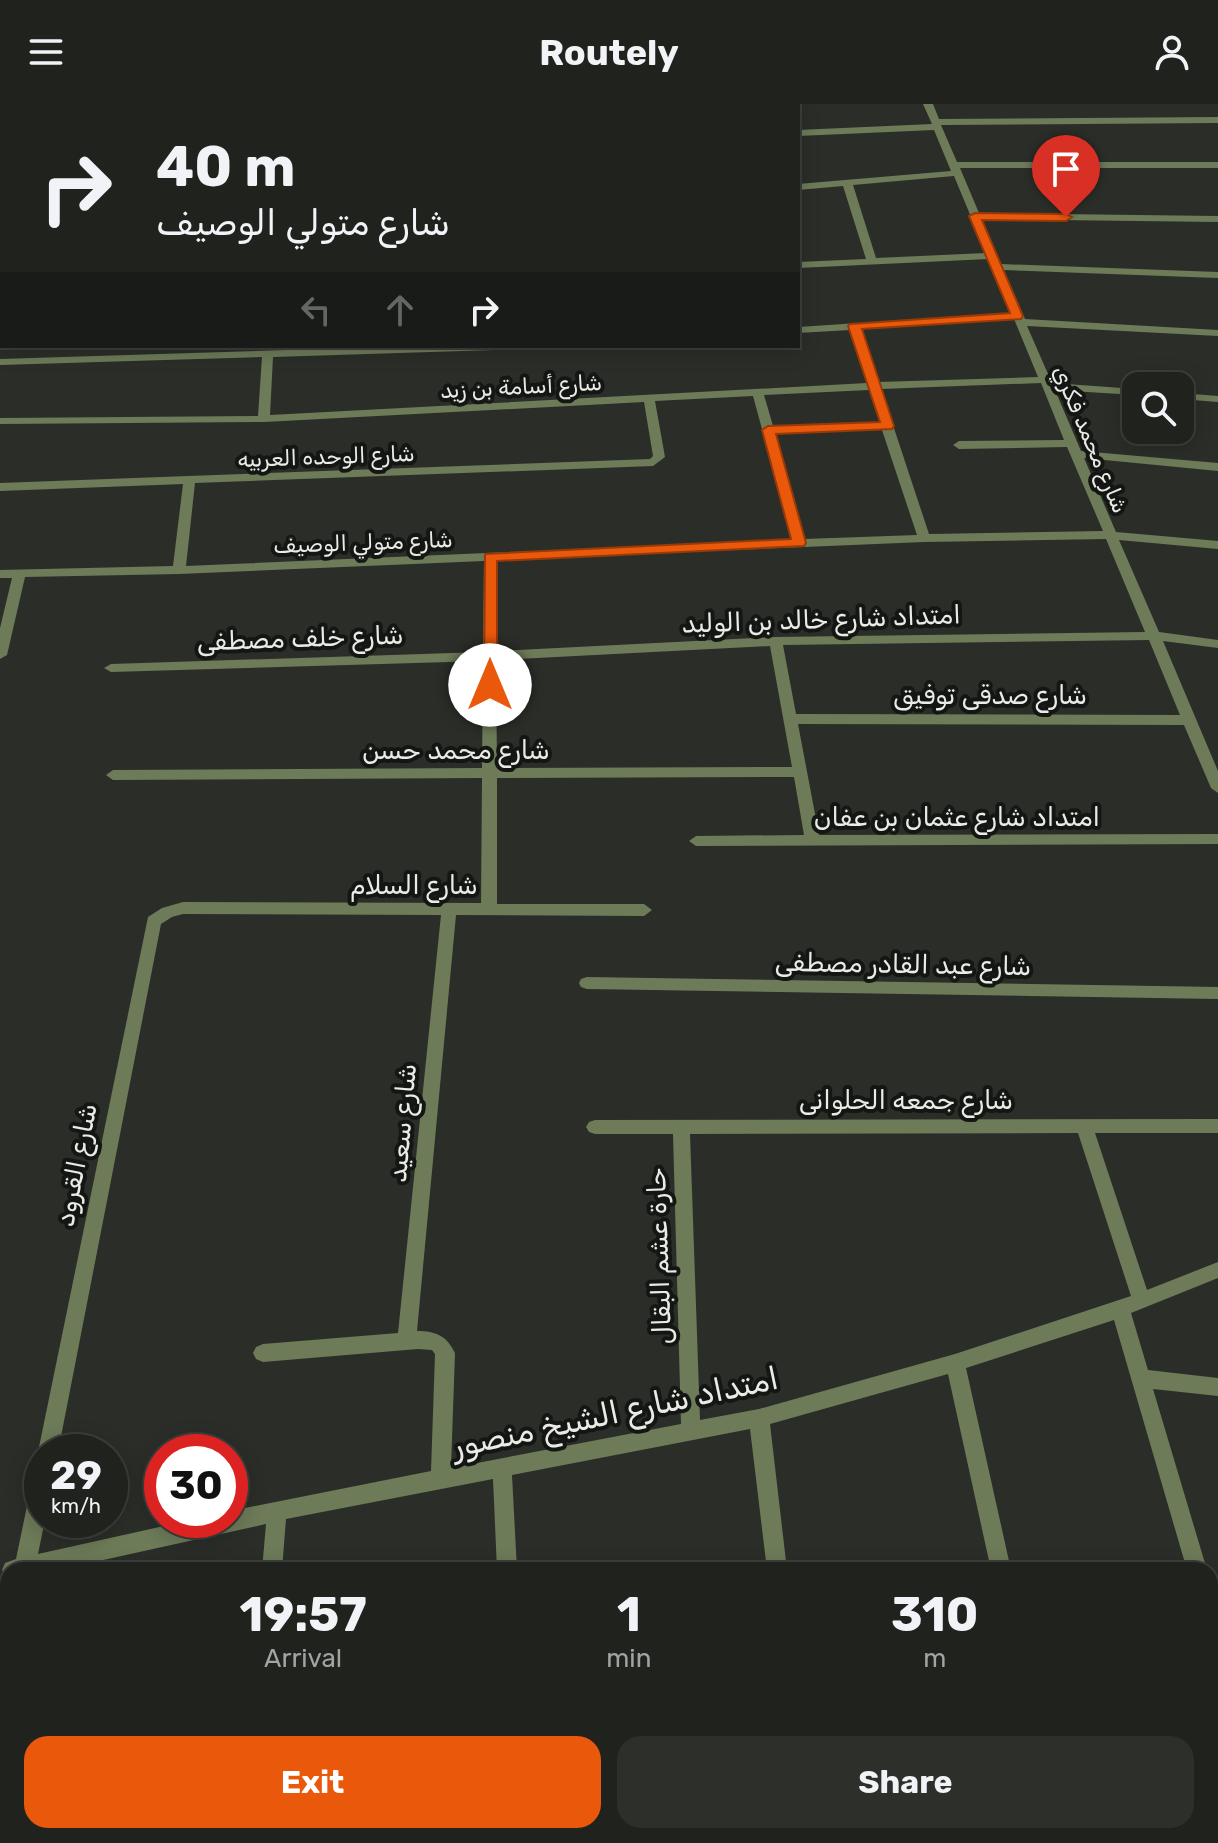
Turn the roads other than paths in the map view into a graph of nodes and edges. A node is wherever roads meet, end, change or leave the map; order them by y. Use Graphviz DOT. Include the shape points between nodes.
graph roads {
  1 [pos="928,104"];
  2 [pos="1218,120"];
  3 [pos="937,125"];
  4 [pos="800,133"];
  5 [pos="1218,165"];
  6 [pos="955,169"];
  7 [pos="847,183"];
  8 [pos="800,187"];
  9 [pos="975,216"];
  10 [pos="1218,219"];
  11 [pos="872,262"];
  12 [pos="994,262"];
  13 [pos="800,265"];
  14 [pos="1218,275"];
  15 [pos="1018,319"];
  16 [pos="854,326"];
  17 [pos="800,330"];
  18 [pos="1218,333"];
  19 [pos="468,348"];
  20 [pos="268,355"];
  21 [pos="0,362"];
  22 [pos="1046,383"];
  23 [pos="874,386"];
  24 [pos="1122,391"];
  25 [pos="758,393"];
  26 [pos="1194,397"];
  27 [pos="1218,399"];
  28 [pos="649,400"];
  29 [pos="264,419"];
  30 [pos="0,421"];
  31 [pos="887,426"];
  32 [pos="768,430"];
  33 [pos="959,445"];
  34 [pos="1074,448"];
  35 [pos="1218,467"];
  36 [pos="189,481"];
  37 [pos="0,487"];
  38 [pos="1111,535"];
  39 [pos="924,538"];
  40 [pos="799,543"];
  41 [pos="1218,545"];
  42 [pos="490,557"];
  43 [pos="179,570"];
  44 [pos="20,573"];
  45 [pos="0,574"];
  46 [pos="1153,636"];
  47 [pos="776,641"];
  48 [pos="1218,644"];
  49 [pos="0,655"];
  50 [pos="490,656"];
  51 [pos="111,668"];
  52 [pos="790,719"];
  53 [pos="1189,720"];
  54 [pos="1200,746"];
  55 [pos="1218,748"];
  56 [pos="800,772"];
  57 [pos="489,774"];
  58 [pos="113,775"];
  59 [pos="1218,788"];
  60 [pos="1218,839"];
  61 [pos="696,841"];
  62 [pos="813,842"];
  63 [pos="183,908"];
  64 [pos="449,909"];
  65 [pos="489,909"];
  66 [pos="644,910"];
  67 [pos="587,983"];
  68 [pos="1218,993"];
  69 [pos="681,1126"];
  70 [pos="1084,1126"];
  71 [pos="1218,1126"];
  72 [pos="595,1127"];
  73 [pos="1218,1270"];
  74 [pos="1142,1301"];
  75 [pos="1120,1309"];
  76 [pos="407,1341"];
  77 [pos="263,1353"];
  78 [pos="955,1363"];
  79 [pos="1139,1378"];
  80 [pos="1218,1387"];
  81 [pos="759,1418"];
  82 [pos="691,1432"];
  83 [pos="52,1434"];
  84 [pos="502,1468"];
  85 [pos="441,1480"];
  86 [pos="277,1511"];
  87 [pos="25,1538"];
  88 [pos="17,1562"];
  89 [pos="64,1562"];
  90 [pos="273,1562"];
  91 [pos="507,1562"];
  92 [pos="776,1562"];
  93 [pos="999,1562"];
  94 [pos="1195,1562"];
  1 -- 3 [label="street, شارع محمد فكري"];
  2 -- 3 [label="street"];
  3 -- 4 [label="street"];
  3 -- 6 [label="street, شارع محمد فكري"];
  5 -- 6 [label="street"];
  6 -- 7 [label="street"];
  6 -- 9 [label="street, شارع محمد فكري"];
  7 -- 8 [label="street"];
  7 -- 11 [label="street"];
  9 -- 10 [label="street"];
  9 -- 12 [label="street, شارع محمد فكري"];
  11 -- 12 [label="street"];
  11 -- 13 [label="street"];
  12 -- 14 [label="street"];
  12 -- 15 [label="street, شارع محمد فكري"];
  15 -- 16 [label="street"];
  15 -- 18 [label="street"];
  15 -- 22 [label="street, شارع محمد فكري"];
  16 -- 17 [label="street"];
  16 -- 23 [label="street"];
  19 -- 20 [label="street"];
  20 -- 21 [label="street"];
  20 -- 29 [label="street"];
  22 -- 23 [label="street, شارع أسامة بن زيد"];
  22 -- 24 [label="street, شارع أسامة بن زيد"];
  22 -- 34 [label="street, شارع محمد فكري"];
  23 -- 25 [label="street, شارع أسامة بن زيد"];
  23 -- 31 [label="street"];
  25 -- 28 [label="street, شارع أسامة بن زيد"];
  25 -- 32 [label="street"];
  26 -- 27 [label="street"];
  28 -- 29 [label="street, شارع أسامة بن زيد"];
  28 -- 36 [label="street, شارع الوحده العربيه" via="659,457 653,462"];
  29 -- 30 [label="street, شارع أسامة بن زيد"];
  31 -- 32 [label="street"];
  31 -- 39 [label="street"];
  32 -- 40 [label="street"];
  33 -- 34 [label="street"];
  34 -- 35 [label="street"];
  34 -- 38 [label="street, شارع محمد فكري"];
  36 -- 37 [label="street, شارع الوحده العربيه"];
  36 -- 43 [label="street"];
  38 -- 39 [label="street, شارع متولي الوصيف"];
  38 -- 41 [label="street, شارع متولي الوصيف"];
  38 -- 46 [label="street, شارع محمد فكري"];
  39 -- 40 [label="street, شارع متولي الوصيف"];
  40 -- 42 [label="street, شارع متولي الوصيف"];
  42 -- 43 [label="street, شارع متولي الوصيف"];
  42 -- 50 [label="street"];
  43 -- 44 [label="street, شارع متولي الوصيف"];
  44 -- 45 [label="street, شارع متولي الوصيف"];
  44 -- 49 [label="street"];
  46 -- 47 [label="street, امتداد شارع خالد بن الوليد"];
  46 -- 48 [label="street, امتداد شارع خالد بن الوليد"];
  46 -- 53 [label="street, شارع محمد فكري"];
  47 -- 50 [label="street, امتداد شارع خالد بن الوليد"];
  47 -- 52 [label="street"];
  50 -- 51 [label="street, شارع خلف مصطفى"];
  50 -- 57 [label="street"];
  52 -- 53 [label="street, شارع صدقى توفيق"];
  52 -- 56 [label="street"];
  53 -- 54 [label="street, شارع محمد فكري"];
  54 -- 55 [label="street"];
  54 -- 59 [label="street, شارع محمد فكري"];
  56 -- 57 [label="street, شارع محمد حسن"];
  56 -- 62 [label="street"];
  57 -- 58 [label="street, شارع محمد حسن"];
  57 -- 65 [label="street"];
  60 -- 62 [label="street, امتداد شارع عثمان بن عفان"];
  61 -- 62 [label="street, امتداد شارع عثمان بن عفان"];
  63 -- 64 [label="street, شارع السلام"];
  63 -- 83 [label="street, شارع القرود" via="154,921 150,934"];
  64 -- 65 [label="street, شارع السلام"];
  64 -- 76 [label="street, شارع سعيد"];
  65 -- 66 [label="street, شارع السلام"];
  67 -- 68 [label="street, شارع عبد القادر مصطفى"];
  69 -- 70 [label="street, شارع جمعه الحلوانى"];
  69 -- 72 [label="street, شارع جمعه الحلوانى"];
  69 -- 82 [label="street, حارة عشم البقال"];
  70 -- 71 [label="street, شارع جمعه الحلوانى"];
  70 -- 74 [label="street"];
  73 -- 74 [label="street, امتداد شارع الشيخ منصور"];
  74 -- 75 [label="street, امتداد شارع الشيخ منصور"];
  75 -- 78 [label="street, امتداد شارع الشيخ منصور"];
  75 -- 79 [label="street"];
  76 -- 77 [label="street"];
  76 -- 85 [label="street" via="431,1340 445,1353"];
  78 -- 81 [label="street, امتداد شارع الشيخ منصور"];
  78 -- 93 [label="street"];
  79 -- 80 [label="street"];
  79 -- 94 [label="street"];
  81 -- 82 [label="street, امتداد شارع الشيخ منصور"];
  81 -- 92 [label="street"];
  82 -- 84 [label="street, امتداد شارع الشيخ منصور"];
  84 -- 85 [label="street, امتداد شارع الشيخ منصور"];
  84 -- 91 [label="street"];
  85 -- 86 [label="street, امتداد شارع الشيخ منصور"];
  86 -- 89 [label="street, امتداد شارع الشيخ منصور"];
  86 -- 90 [label="street"];
  87 -- 88 [label="street"];
}
